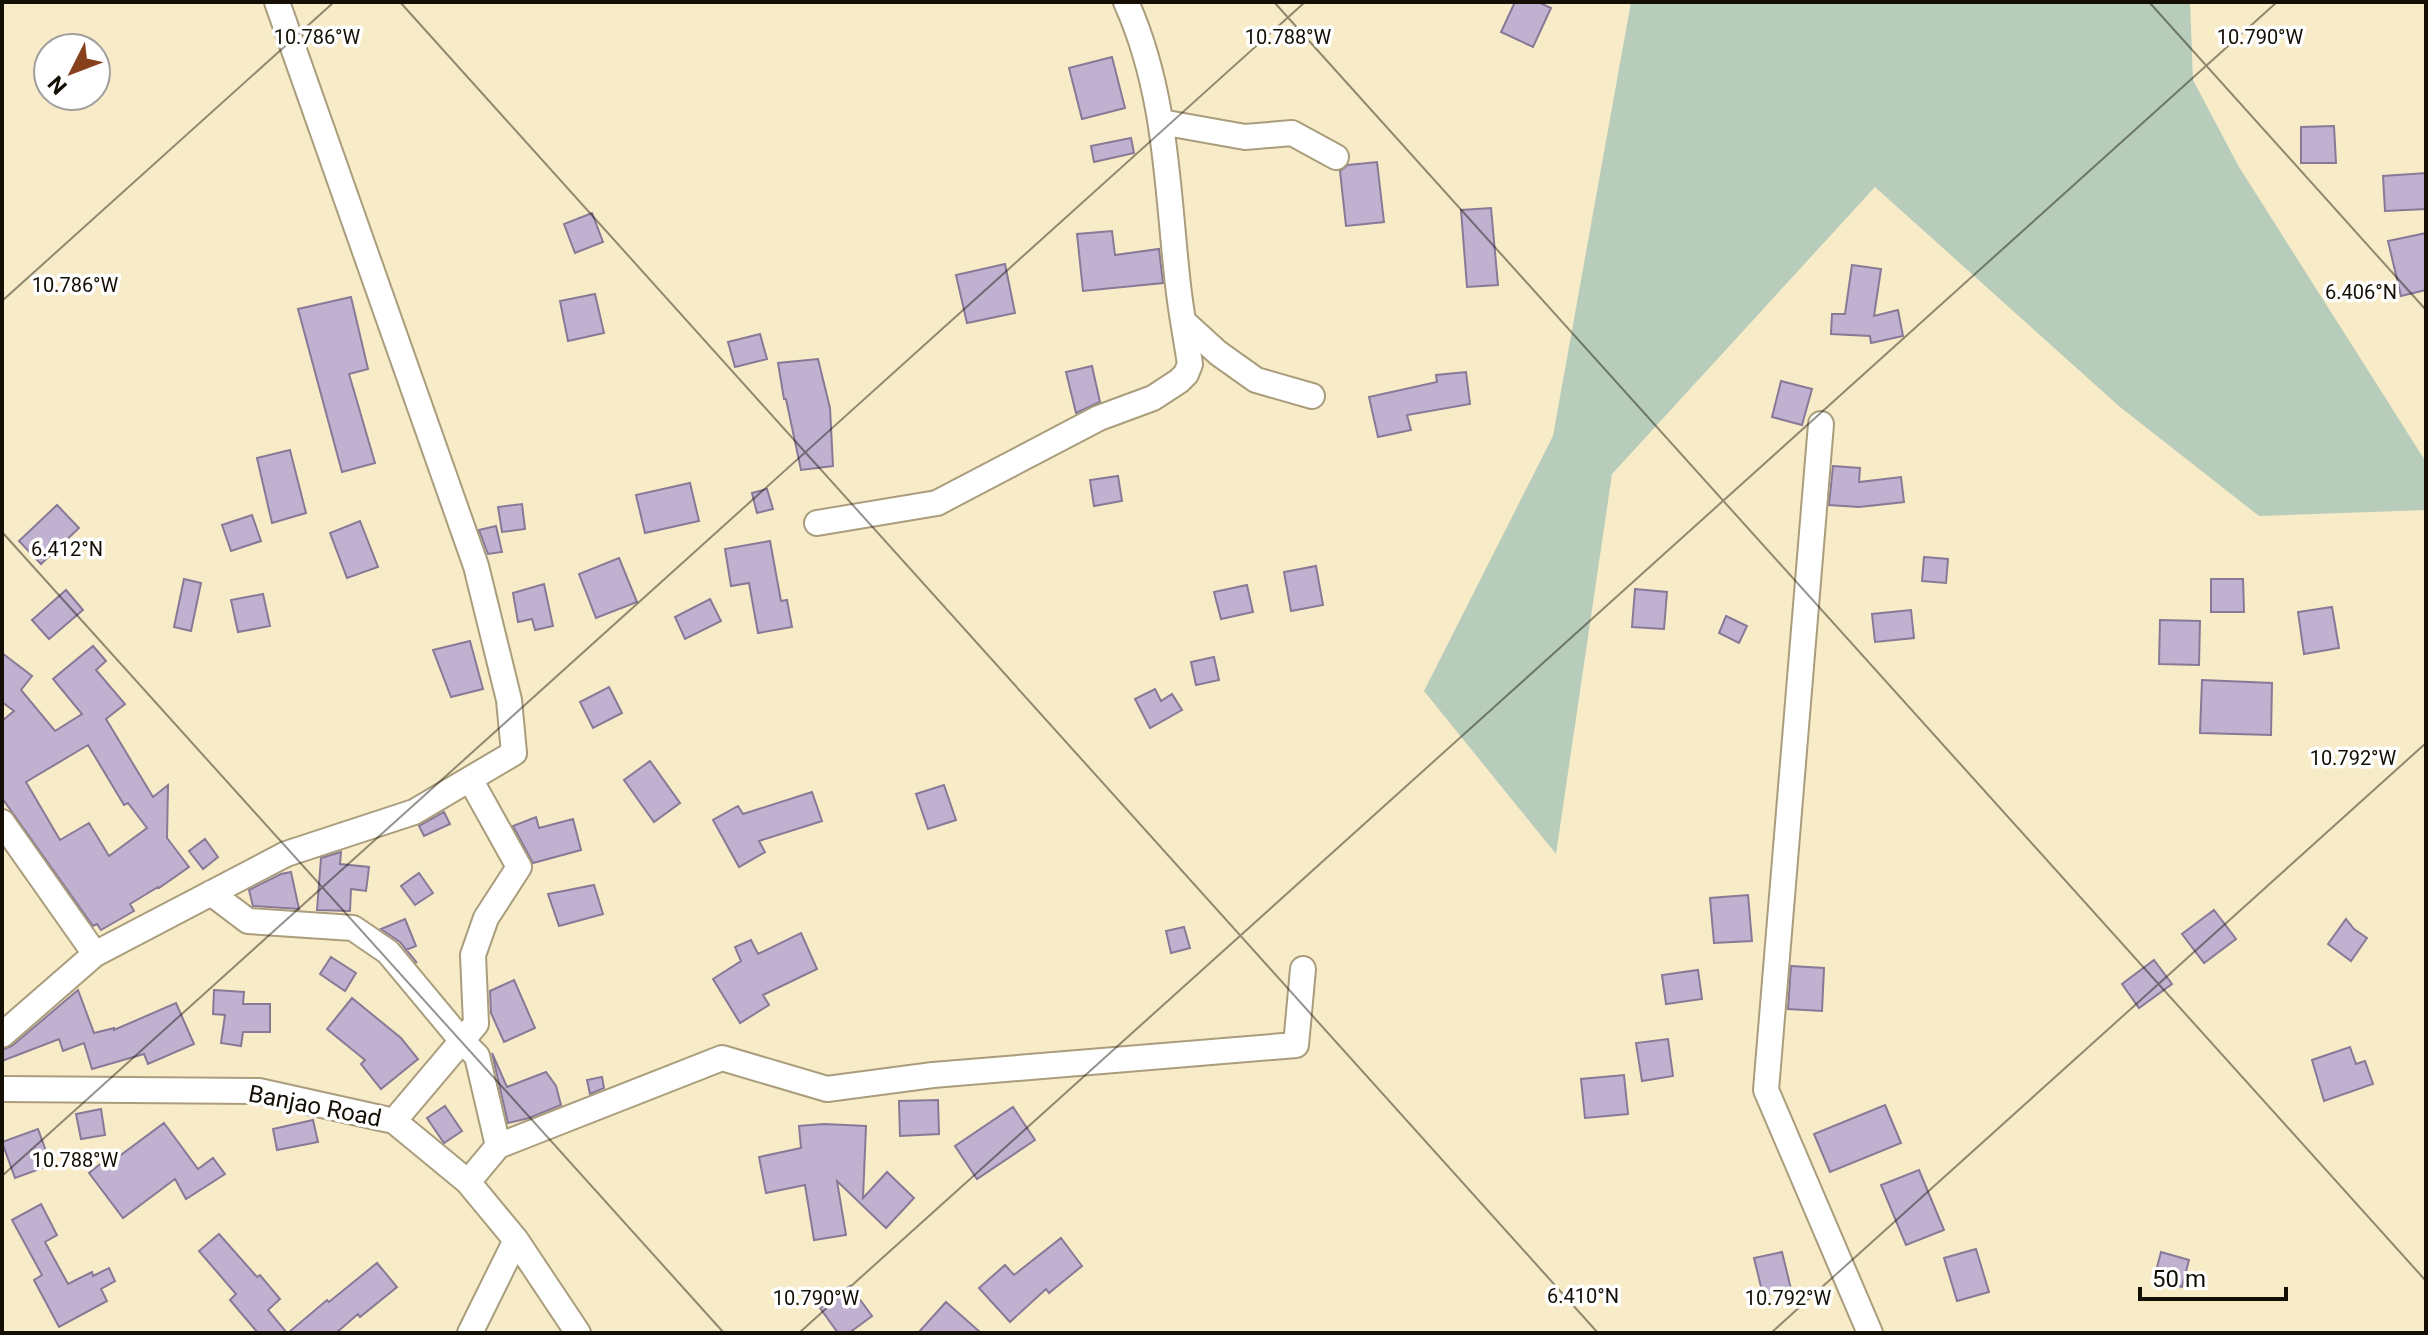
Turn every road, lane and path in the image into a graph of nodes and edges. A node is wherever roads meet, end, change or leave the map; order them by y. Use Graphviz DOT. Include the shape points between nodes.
graph roads {
  1 [pos="277,2"];
  2 [pos="1126,2"];
  3 [pos="1161,122"];
  4 [pos="1336,157"];
  5 [pos="1183,321"];
  6 [pos="1312,396"];
  7 [pos="1821,424"];
  8 [pos="817,523"];
  9 [pos="470,779"];
  10 [pos="2,822"];
  11 [pos="211,893"];
  12 [pos="95,954"];
  13 [pos="1303,969"];
  14 [pos="2,1035"];
  15 [pos="462,1041"];
  16 [pos="2,1089"];
  17 [pos="394,1121"];
  18 [pos="498,1146"];
  19 [pos="468,1182"];
  20 [pos="516,1240"];
  21 [pos="470,1333"];
  22 [pos="578,1333"];
  23 [pos="1870,1333"];
  1 -- 9 [label="street" via="480,580 509,700 514,753"];
  2 -- 3 [label="street" via="1143,39"];
  3 -- 4 [label="street" via="1245,137 1292,133"];
  3 -- 5 [label="street"];
  5 -- 6 [label="street" via="1256,380"];
  5 -- 8 [label="street" via="1190,364 1179,381 1153,398 1099,418 937,503"];
  7 -- 23 [label="street" via="1766,1090"];
  9 -- 11 [label="street" via="414,812 286,854"];
  9 -- 15 [label="street" via="519,867 486,918 473,955 476,1024"];
  10 -- 12 [label="street"];
  11 -- 12 [label="street"];
  11 -- 15 [label="street" via="248,921 353,928 388,952"];
  12 -- 14 [label="street"];
  13 -- 18 [label="street" via="1296,1045 933,1075 827,1089 722,1058"];
  15 -- 17 [label="street"];
  15 -- 18 [label="street" via="477,1056"];
  16 -- 17 [label="street, Banjao Road" via="259,1091"];
  17 -- 19 [label="street, Banjao Road"];
  18 -- 19 [label="street"];
  19 -- 20 [label="street, Banjao Road"];
  20 -- 21 [label="street"];
  20 -- 22 [label="street, Banjao Road"];
}
